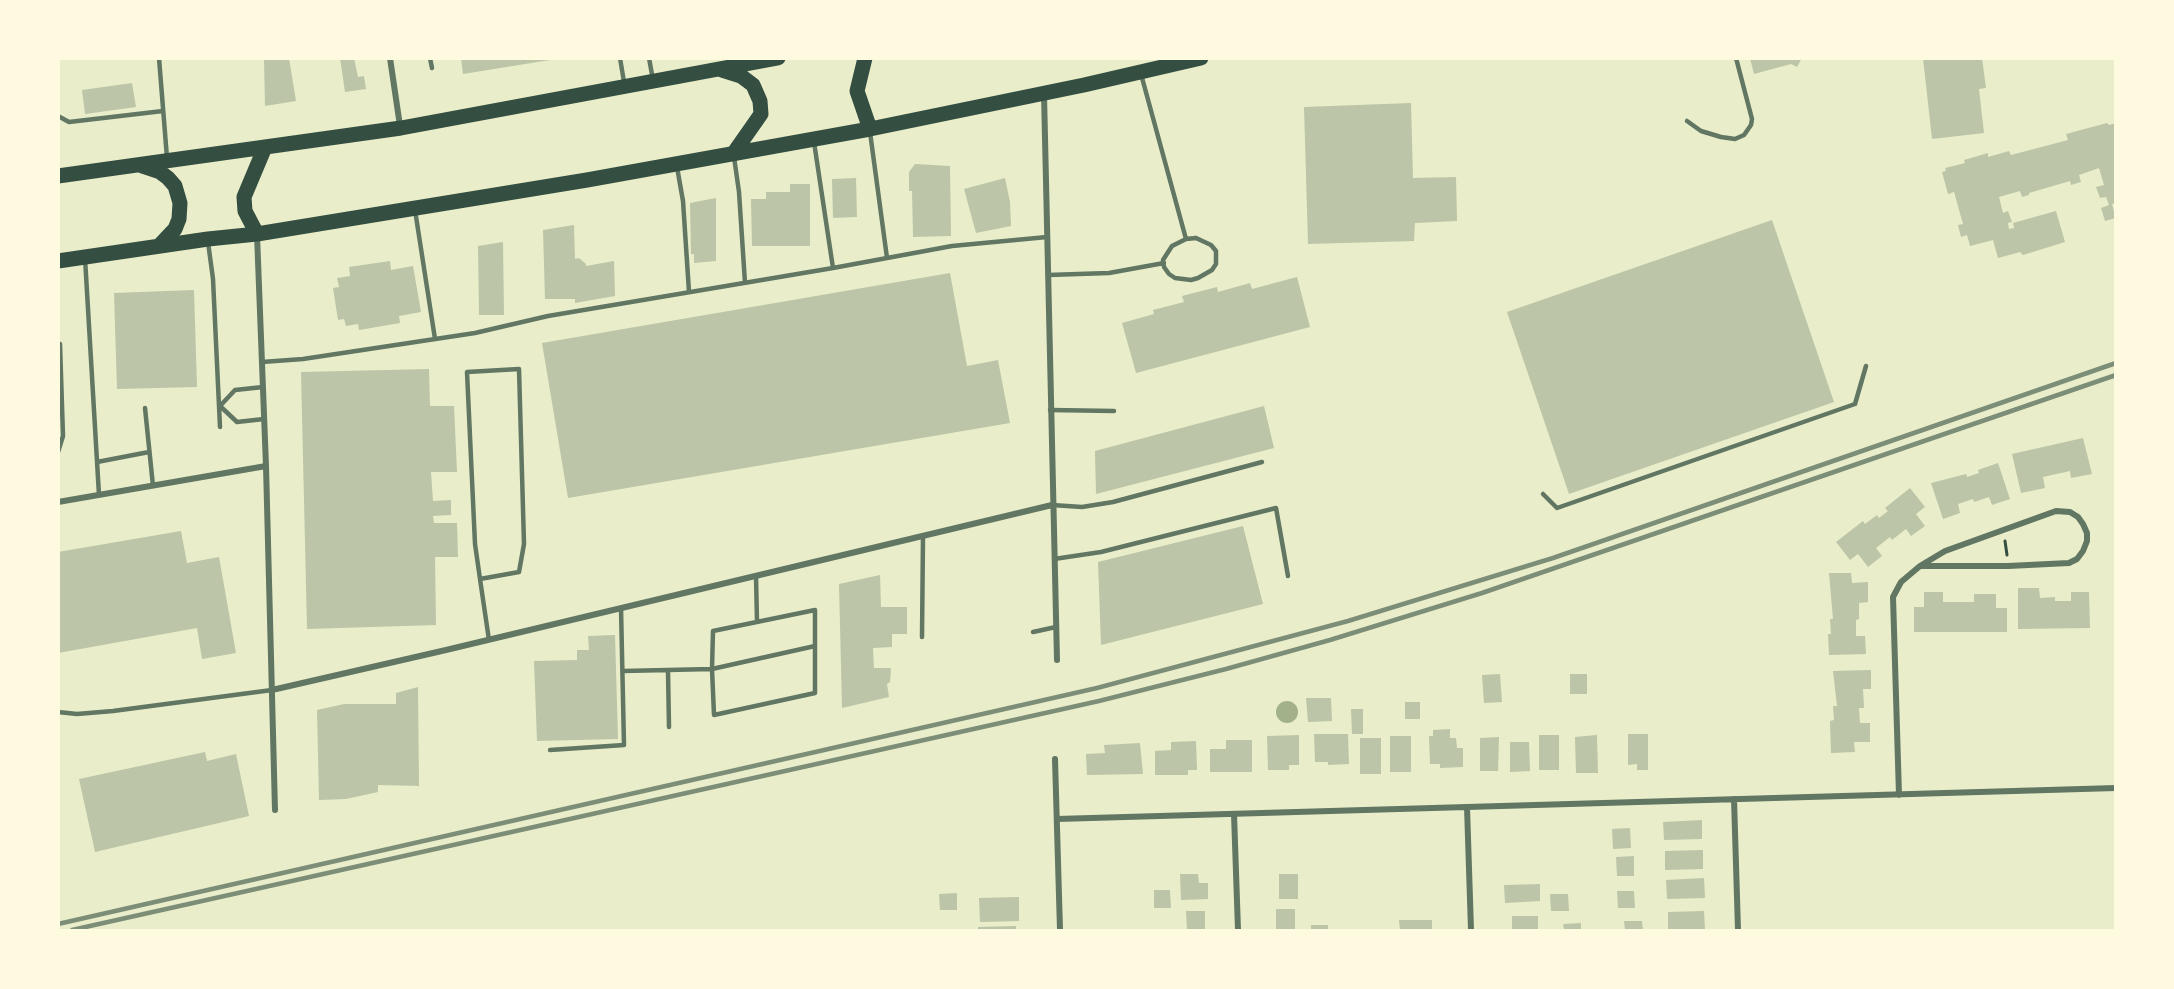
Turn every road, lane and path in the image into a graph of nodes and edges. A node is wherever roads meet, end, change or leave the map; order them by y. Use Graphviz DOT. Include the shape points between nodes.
graph roads {
  1 [pos="159,58"];
  2 [pos="390,58"];
  3 [pos="430,58"];
  4 [pos="620,58"];
  5 [pos="649,58"];
  6 [pos="778,58"];
  7 [pos="865,58"];
  8 [pos="1201,58"];
  9 [pos="1736,58"];
  10 [pos="432,68"];
  11 [pos="721,69"];
  12 [pos="1140,73"];
  13 [pos="653,82"];
  14 [pos="624,87"];
  15 [pos="1044,94"];
  16 [pos="163,111"];
  17 [pos="58,116"];
  18 [pos="1687,121"];
  19 [pos="401,128"];
  20 [pos="870,129"];
  21 [pos="814,139"];
  22 [pos="265,147"];
  23 [pos="734,154"];
  24 [pos="168,161"];
  25 [pos="676,164"];
  26 [pos="137,165"];
  27 [pos="58,176"];
  28 [pos="414,208"];
  29 [pos="257,234"];
  30 [pos="1047,237"];
  31 [pos="208,239"];
  32 [pos="1186,239"];
  33 [pos="159,246"];
  34 [pos="85,257"];
  35 [pos="887,258"];
  36 [pos="58,261"];
  37 [pos="1164,263"];
  38 [pos="833,268"];
  39 [pos="1048,274"];
  40 [pos="745,283"];
  41 [pos="689,292"];
  42 [pos="435,339"];
  43 [pos="58,343"];
  44 [pos="262,362"];
  45 [pos="1866,366"];
  46 [pos="263,387"];
  47 [pos="220,406"];
  48 [pos="145,408"];
  49 [pos="1050,410"];
  50 [pos="1114,411"];
  51 [pos="264,419"];
  52 [pos="220,426"];
  53 [pos="58,452"];
  54 [pos="149,452"];
  55 [pos="97,462"];
  56 [pos="1262,462"];
  57 [pos="266,466"];
  58 [pos="153,486"];
  59 [pos="99,495"];
  60 [pos="1543,495"];
  61 [pos="58,502"];
  62 [pos="1052,505"];
  63 [pos="923,536"];
  64 [pos="2004,537"];
  65 [pos="1054,559"];
  66 [pos="1920,566"];
  67 [pos="2008,566"];
  68 [pos="756,576"];
  69 [pos="1288,576"];
  70 [pos="480,579"];
  71 [pos="621,608"];
  72 [pos="757,622"];
  73 [pos="1056,627"];
  74 [pos="1033,632"];
  75 [pos="922,637"];
  76 [pos="489,640"];
  77 [pos="815,646"];
  78 [pos="1057,660"];
  79 [pos="712,669"];
  80 [pos="668,670"];
  81 [pos="623,671"];
  82 [pos="272,690"];
  83 [pos="58,712"];
  84 [pos="669,727"];
  85 [pos="550,750"];
  86 [pos="1055,759"];
  87 [pos="2115,788"];
  88 [pos="1899,795"];
  89 [pos="1734,799"];
  90 [pos="1467,807"];
  91 [pos="275,810"];
  92 [pos="1234,814"];
  93 [pos="1057,819"];
  94 [pos="1060,930"];
  95 [pos="1238,930"];
  96 [pos="1471,930"];
  97 [pos="1738,930"];
  1 -- 16 [label="lane"];
  2 -- 19 [label="street"];
  3 -- 10 [label="lane"];
  4 -- 14 [label="lane"];
  5 -- 13 [label="lane"];
  6 -- 11 [label="main road"];
  7 -- 20 [label="main road" via="857,91"];
  8 -- 12 [label="main road"];
  9 -- 18 [label="lane" via="1752,119 1744,135 1735,139 1721,137 1701,131"];
  11 -- 13 [label="main road"];
  11 -- 23 [label="main road" via="741,76 753,86 760,101 761,114"];
  12 -- 15 [label="main road"];
  12 -- 32 [label="lane"];
  13 -- 14 [label="main road"];
  14 -- 19 [label="main road"];
  15 -- 20 [label="main road"];
  15 -- 30 [label="street"];
  16 -- 17 [label="lane" via="69,122"];
  16 -- 24 [label="lane"];
  19 -- 22 [label="main road"];
  20 -- 21 [label="main road"];
  20 -- 35 [label="lane"];
  21 -- 23 [label="main road"];
  21 -- 38 [label="lane"];
  22 -- 24 [label="main road"];
  22 -- 29 [label="main road" via="244,197 245,211"];
  23 -- 25 [label="main road"];
  23 -- 40 [label="lane"];
  24 -- 26 [label="main road"];
  25 -- 28 [label="main road"];
  25 -- 41 [label="lane" via="683,201"];
  26 -- 27 [label="main road"];
  26 -- 33 [label="main road" via="168,178 180,203 175,229"];
  28 -- 29 [label="main road"];
  28 -- 42 [label="lane"];
  29 -- 31 [label="main road"];
  29 -- 44 [label="street"];
  30 -- 35 [label="lane" via="952,246"];
  30 -- 39 [label="street"];
  31 -- 33 [label="main road"];
  31 -- 47 [label="lane"];
  32 -- 37 [label="lane" via="1172,246"];
  32 -- 37 [label="lane" via="1196,238 1211,245 1217,256 1212,270 1198,278 1182,279 1169,274"];
  33 -- 34 [label="main road"];
  34 -- 36 [label="main road"];
  34 -- 55 [label="lane"];
  35 -- 38 [label="lane"];
  37 -- 39 [label="lane" via="1109,273"];
  38 -- 40 [label="lane"];
  39 -- 49 [label="street"];
  40 -- 41 [label="lane"];
  41 -- 42 [label="lane"];
  42 -- 44 [label="lane"];
  43 -- 53 [label="lane" via="63,436"];
  44 -- 46 [label="street"];
  45 -- 60 [label="lane" via="1855,404 1557,508"];
  46 -- 47 [label="lane" via="235,390"];
  46 -- 51 [label="street"];
  47 -- 51 [label="lane" via="237,422"];
  47 -- 52 [label="lane"];
  48 -- 54 [label="lane"];
  49 -- 50 [label="lane"];
  49 -- 62 [label="street"];
  51 -- 57 [label="street"];
  54 -- 55 [label="lane"];
  54 -- 58 [label="lane"];
  55 -- 59 [label="lane"];
  56 -- 62 [label="lane" via="1113,502 1082,507"];
  57 -- 58 [label="street"];
  57 -- 82 [label="street"];
  58 -- 59 [label="street"];
  59 -- 61 [label="street"];
  62 -- 63 [label="street"];
  62 -- 65 [label="street"];
  63 -- 68 [label="street"];
  63 -- 75 [label="lane"];
  64 -- 67 [label="path"];
  65 -- 69 [label="lane" via="1101,552 1276,508"];
  65 -- 73 [label="street"];
  66 -- 67 [label="street"];
  66 -- 67 [label="street" via="1945,551 2056,511 2070,513 2084,524 2087,541 2078,559 2060,565"];
  66 -- 88 [label="street" via="1907,575 1893,597"];
  68 -- 71 [label="street"];
  68 -- 72 [label="lane"];
  70 -- 70 [label="lane" via="467,372 519,369 524,544 519,572"];
  70 -- 76 [label="lane"];
  71 -- 76 [label="street"];
  71 -- 81 [label="lane"];
  72 -- 77 [label="lane" via="815,610"];
  72 -- 79 [label="lane" via="713,631"];
  73 -- 74 [label="lane"];
  73 -- 78 [label="street"];
  76 -- 82 [label="street"];
  77 -- 79 [label="lane"];
  77 -- 79 [label="lane" via="815,693 714,715"];
  79 -- 80 [label="lane"];
  80 -- 81 [label="lane"];
  80 -- 84 [label="lane"];
  81 -- 85 [label="lane" via="624,745"];
  82 -- 83 [label="lane" via="112,711"];
  82 -- 91 [label="street"];
  86 -- 93 [label="street"];
  87 -- 88 [label="street"];
  88 -- 89 [label="street"];
  89 -- 90 [label="street"];
  89 -- 97 [label="street"];
  90 -- 92 [label="street"];
  90 -- 96 [label="street"];
  92 -- 93 [label="street"];
  92 -- 95 [label="street"];
  93 -- 94 [label="street"];
}
